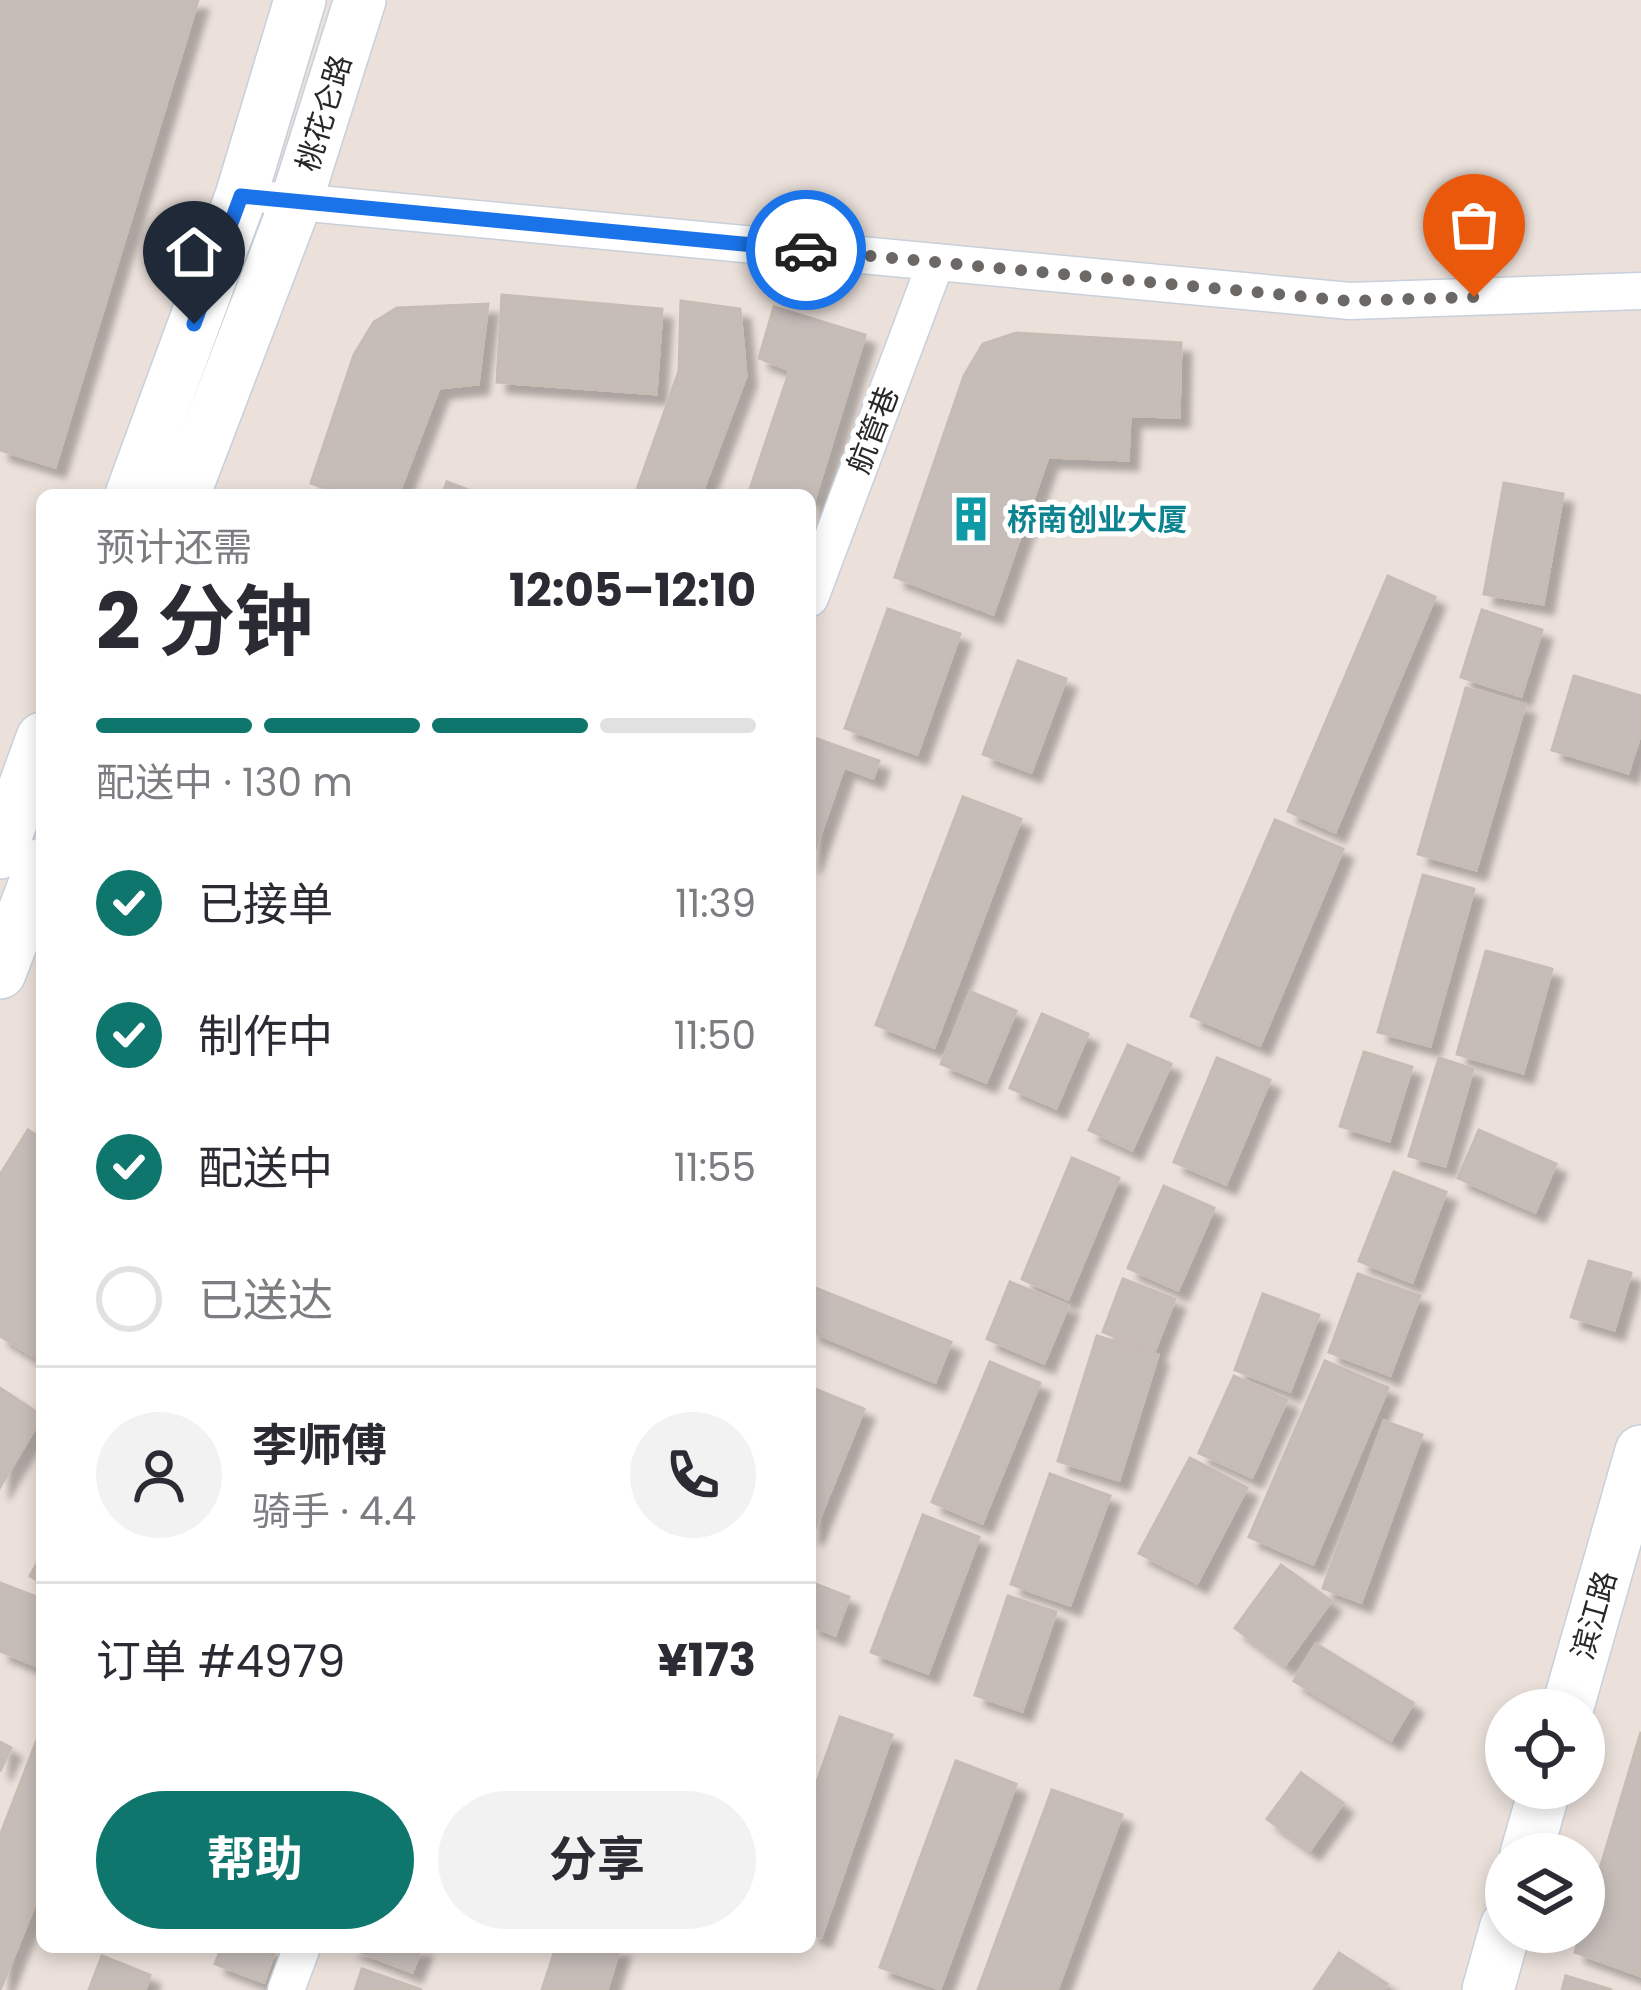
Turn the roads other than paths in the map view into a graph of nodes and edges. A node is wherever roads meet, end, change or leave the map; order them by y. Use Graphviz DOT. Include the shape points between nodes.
graph roads {
  1 [pos="300,0"];
  2 [pos="360,0"];
  3 [pos="241,196"];
  4 [pos="296,202"];
  5 [pos="936,262"];
  6 [pos="1641,290"];
  7 [pos="133,489"];
  8 [pos="186,489"];
  9 [pos="816,582"];
  10 [pos="36,754"];
  11 [pos="0,853"];
  12 [pos="36,880"];
  13 [pos="0,973"];
  14 [pos="1641,1451"];
  15 [pos="1574,1689"];
  16 [pos="300,1953"];
  17 [pos="1498,1953"];
  18 [pos="286,1990"];
  19 [pos="1488,1990"];
  1 -- 3 [label="main road, 桃花仑路"];
  2 -- 4 [label="main road, 桃花仑路"];
  3 -- 4 [label="street"];
  3 -- 7 [label="main road, 桃花仑路"];
  4 -- 5 [label="street"];
  4 -- 8 [label="main road, 桃花仑路"];
  5 -- 6 [label="street" via="1350,301"];
  5 -- 9 [label="street, 航管巷"];
  10 -- 11 [label="main road"];
  12 -- 13 [label="main road"];
  14 -- 15 [label="main road, 滨江路"];
  16 -- 18 [label="street"];
  17 -- 19 [label="main road"];
}
